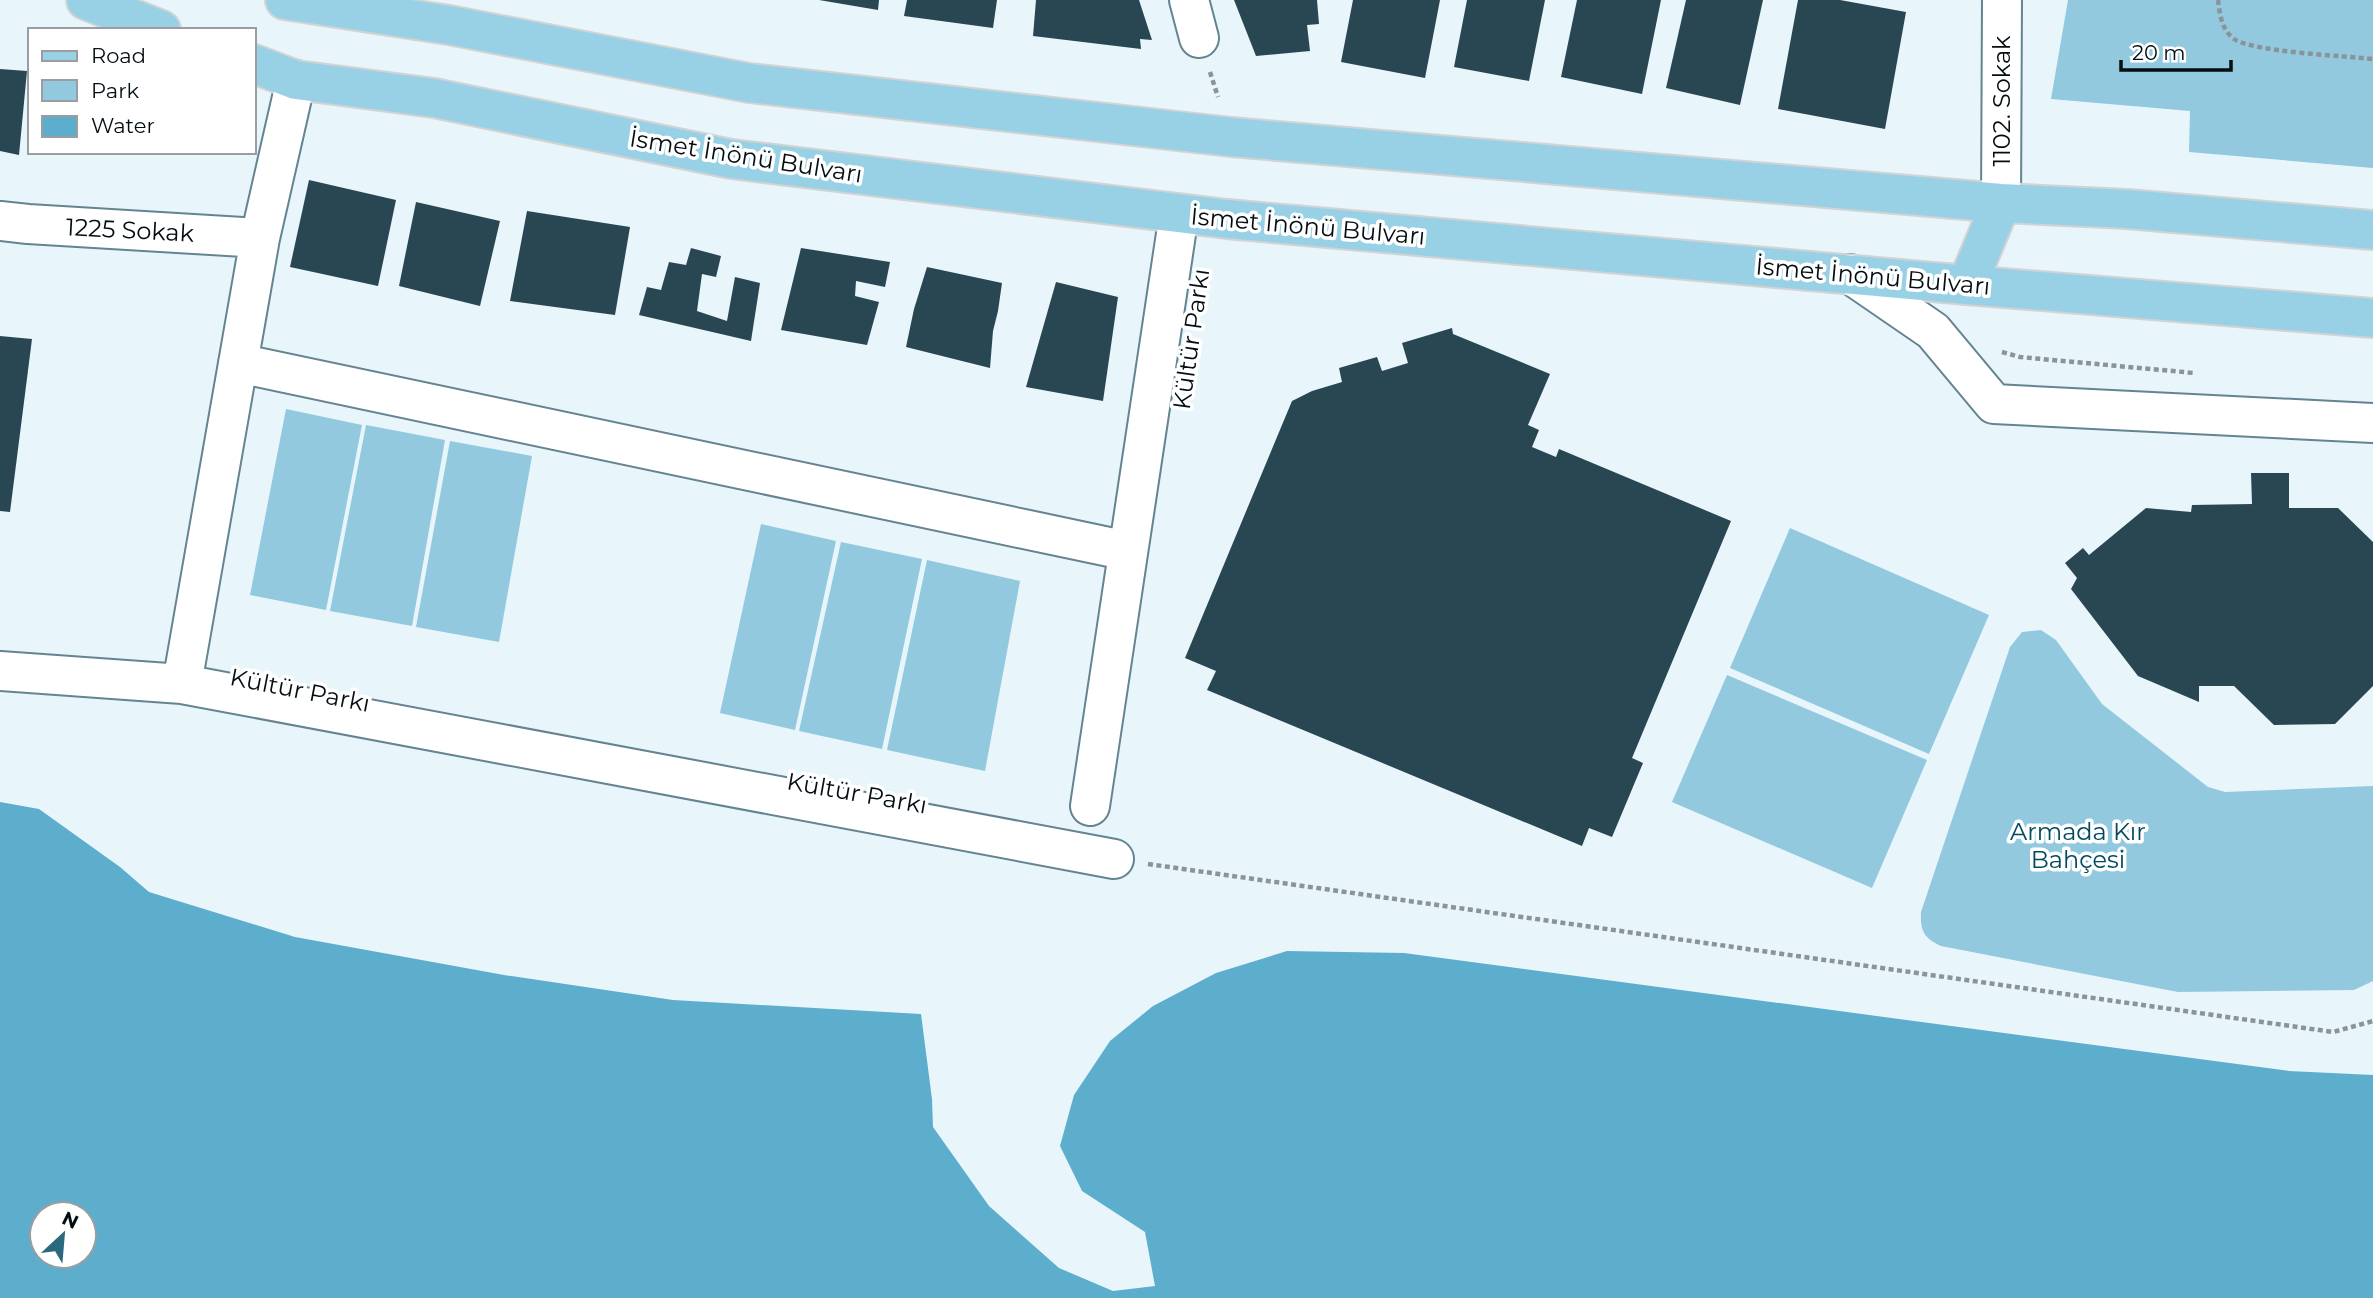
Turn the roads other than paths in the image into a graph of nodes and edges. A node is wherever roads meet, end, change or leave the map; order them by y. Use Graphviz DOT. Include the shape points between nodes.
graph roads {
  1 [pos="86,0"];
  2 [pos="285,0"];
  3 [pos="1189,0"];
  4 [pos="2002,0"];
  5 [pos="156,28"];
  6 [pos="1199,38"];
  7 [pos="256,66"];
  8 [pos="296,80"];
  9 [pos="2001,203"];
  10 [pos="1179,214"];
  11 [pos="0,220"];
  12 [pos="2373,230"];
  13 [pos="260,238"];
  14 [pos="1850,274"];
  15 [pos="1967,285"];
  16 [pos="2373,318"];
  17 [pos="238,363"];
  18 [pos="2373,423"];
  19 [pos="1128,551"];
  20 [pos="0,671"];
  21 [pos="181,684"];
  22 [pos="1090,806"];
  23 [pos="1114,859"];
  1 -- 5 [label="main road"];
  2 -- 9 [label="main road" via="449,25 749,83 1230,137"];
  3 -- 6 [label="street"];
  4 -- 9 [label="street, 1102. Sokak"];
  7 -- 8 [label="main road, İsmet İnönü Bulvarı"];
  8 -- 10 [label="main road, İsmet İnönü Bulvarı" via="434,98 731,159"];
  8 -- 13 [label="street"];
  9 -- 12 [label="main road"];
  9 -- 15 [label="main road"];
  10 -- 14 [label="main road, İsmet İnönü Bulvarı"];
  10 -- 19 [label="street"];
  11 -- 13 [label="street, 1225 Sokak"];
  13 -- 17 [label="street"];
  14 -- 15 [label="main road, İsmet İnönü Bulvarı"];
  14 -- 18 [label="street" via="1933,331 1994,404"];
  15 -- 16 [label="main road, İsmet İnönü Bulvarı"];
  17 -- 19 [label="street"];
  17 -- 21 [label="street"];
  19 -- 22 [label="street"];
  20 -- 21 [label="street, Kültür Parkı"];
  21 -- 23 [label="street, Kültür Parkı"];
}
